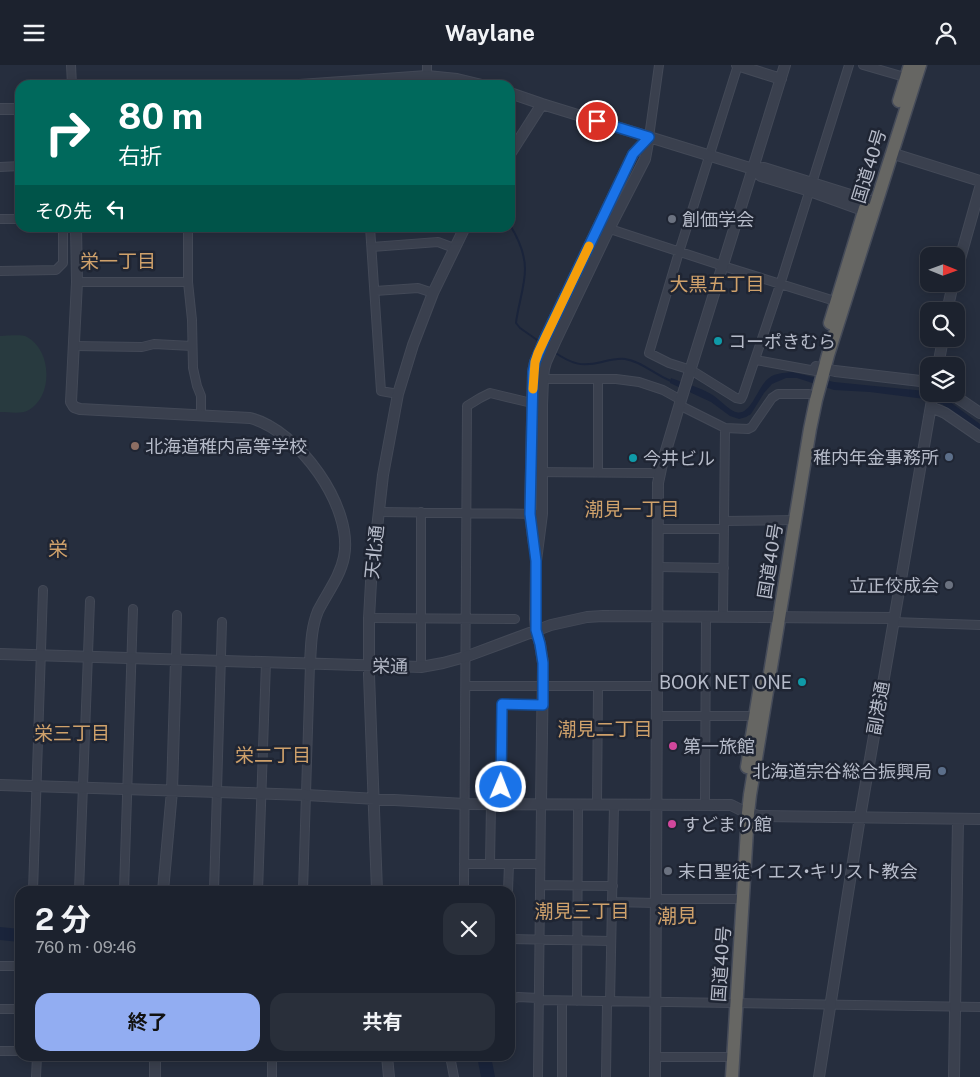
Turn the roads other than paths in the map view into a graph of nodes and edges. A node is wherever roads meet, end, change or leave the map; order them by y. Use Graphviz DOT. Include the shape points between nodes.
graph roads {
  1 [pos="71,65"];
  2 [pos="427,65"];
  3 [pos="659,65"];
  4 [pos="737,65"];
  5 [pos="785,65"];
  6 [pos="849,65"];
  7 [pos="863,65"];
  8 [pos="910,65"];
  9 [pos="920,65"];
  10 [pos="427,76"];
  11 [pos="781,79"];
  12 [pos="910,79"];
  13 [pos="72,80"];
  14 [pos="402,80"];
  15 [pos="462,80"];
  16 [pos="515,95"];
  17 [pos="542,104"];
  18 [pos="0,109"];
  19 [pos="15,109"];
  20 [pos="649,137"];
  21 [pos="515,146"];
  22 [pos="891,153"];
  23 [pos="710,156"];
  24 [pos="15,166"];
  25 [pos="0,167"];
  26 [pos="753,169"];
  27 [pos="980,181"];
  28 [pos="811,187"];
  29 [pos="980,188"];
  30 [pos="870,207"];
  31 [pos="0,219"];
  32 [pos="15,219"];
  33 [pos="604,227"];
  34 [pos="63,232"];
  35 [pos="76,232"];
  36 [pos="188,232"];
  37 [pos="370,232"];
  38 [pos="462,232"];
  39 [pos="372,247"];
  40 [pos="963,247"];
  41 [pos="454,249"];
  42 [pos="679,253"];
  43 [pos="723,266"];
  44 [pos="0,271"];
  45 [pos="77,282"];
  46 [pos="188,282"];
  47 [pos="780,285"];
  48 [pos="375,291"];
  49 [pos="433,293"];
  50 [pos="841,302"];
  51 [pos="74,346"];
  52 [pos="192,346"];
  53 [pos="543,355"];
  54 [pos="756,360"];
  55 [pos="690,373"];
  56 [pos="817,378"];
  57 [pos="543,379"];
  58 [pos="598,379"];
  59 [pos="920,380"];
  60 [pos="398,394"];
  61 [pos="681,401"];
  62 [pos="932,402"];
  63 [pos="934,402"];
  64 [pos="964,402"];
  65 [pos="538,404"];
  66 [pos="980,413"];
  67 [pos="201,415"];
  68 [pos="725,428"];
  69 [pos="980,437"];
  70 [pos="536,472"];
  71 [pos="598,473"];
  72 [pos="659,473"];
  73 [pos="378,512"];
  74 [pos="421,512"];
  75 [pos="467,514"];
  76 [pos="530,514"];
  77 [pos="542,514"];
  78 [pos="791,520"];
  79 [pos="724,525"];
  80 [pos="657,529"];
  81 [pos="536,561"];
  82 [pos="657,567"];
  83 [pos="724,568"];
  84 [pos="43,590"];
  85 [pos="90,601"];
  86 [pos="133,609"];
  87 [pos="177,615"];
  88 [pos="657,616"];
  89 [pos="706,617"];
  90 [pos="723,617"];
  91 [pos="775,617"];
  92 [pos="369,618"];
  93 [pos="421,619"];
  94 [pos="466,619"];
  95 [pos="515,619"];
  96 [pos="893,620"];
  97 [pos="222,621"];
  98 [pos="980,625"];
  99 [pos="536,630"];
  100 [pos="0,654"];
  101 [pos="41,655"];
  102 [pos="88,657"];
  103 [pos="466,657"];
  104 [pos="132,658"];
  105 [pos="176,660"];
  106 [pos="221,661"];
  107 [pos="266,662"];
  108 [pos="310,664"];
  109 [pos="368,665"];
  110 [pos="421,667"];
  111 [pos="466,686"];
  112 [pos="543,686"];
  113 [pos="598,686"];
  114 [pos="656,687"];
  115 [pos="543,705"];
  116 [pos="706,715"];
  117 [pos="656,716"];
  118 [pos="759,716"];
  119 [pos="0,785"];
  120 [pos="36,787"];
  121 [pos="83,788"];
  122 [pos="128,789"];
  123 [pos="172,791"];
  124 [pos="217,793"];
  125 [pos="261,794"];
  126 [pos="306,795"];
  127 [pos="373,799"];
  128 [pos="465,804"];
  129 [pos="496,804"];
  130 [pos="541,804"];
  131 [pos="578,805"];
  132 [pos="597,805"];
  133 [pos="614,805"];
  134 [pos="656,805"];
  135 [pos="705,805"];
  136 [pos="744,812"];
  137 [pos="860,817"];
  138 [pos="958,819"];
  139 [pos="980,819"];
  140 [pos="490,864"];
  141 [pos="508,864"];
  142 [pos="464,865"];
  143 [pos="540,865"];
  144 [pos="540,885"];
  145 [pos="577,885"];
  146 [pos="33,886"];
  147 [pos="79,886"];
  148 [pos="124,886"];
  149 [pos="163,886"];
  150 [pos="214,886"];
  151 [pos="258,886"];
  152 [pos="303,886"];
  153 [pos="377,886"];
  154 [pos="464,886"];
  155 [pos="508,886"];
  156 [pos="613,886"];
  157 [pos="739,899"];
  158 [pos="656,901"];
  159 [pos="612,902"];
  160 [pos="515,939"];
  161 [pos="539,940"];
  162 [pos="577,940"];
  163 [pos="611,941"];
  164 [pos="0,966"];
  165 [pos="15,966"];
  166 [pos="515,998"];
  167 [pos="539,999"];
  168 [pos="562,1001"];
  169 [pos="577,1001"];
  170 [pos="609,1002"];
  171 [pos="655,1002"];
  172 [pos="732,1003"];
  173 [pos="830,1004"];
  174 [pos="955,1007"];
  175 [pos="980,1007"];
  176 [pos="0,1009"];
  177 [pos="15,1009"];
  178 [pos="0,1051"];
  179 [pos="15,1051"];
  180 [pos="655,1057"];
  181 [pos="729,1057"];
  182 [pos="36,1061"];
  183 [pos="155,1061"];
  184 [pos="272,1061"];
  185 [pos="387,1061"];
  186 [pos="451,1061"];
  187 [pos="36,1077"];
  188 [pos="154,1077"];
  189 [pos="272,1077"];
  190 [pos="389,1077"];
  191 [pos="454,1077"];
  192 [pos="538,1077"];
  193 [pos="562,1077"];
  194 [pos="606,1077"];
  195 [pos="654,1077"];
  196 [pos="724,1077"];
  197 [pos="732,1077"];
  198 [pos="819,1077"];
  199 [pos="954,1077"];
  1 -- 13 [label="street"];
  2 -- 10 [label="street"];
  3 -- 20 [label="street"];
  4 -- 11 [label="street"];
  4 -- 23 [label="street"];
  5 -- 11 [label="street"];
  6 -- 28 [label="street"];
  7 -- 12 [label="street"];
  8 -- 12 [label="highway, 国道40号"];
  9 -- 12 [label="highway, 国道40号"];
  10 -- 14 [label="street"];
  10 -- 15 [label="street"];
  11 -- 26 [label="street"];
  12 -- 22 [label="highway, 国道40号"];
  12 -- 30 [label="highway, 国道40号"];
  16 -- 17 [label="street"];
  17 -- 20 [label="street"];
  17 -- 21 [label="street"];
  18 -- 19 [label="street"];
  20 -- 23 [label="street"];
  20 -- 33 [label="street" via="645,159"];
  22 -- 27 [label="street"];
  22 -- 30 [label="highway, 国道40号"];
  23 -- 26 [label="street"];
  23 -- 42 [label="street"];
  24 -- 25 [label="street"];
  26 -- 28 [label="street" via="761,176"];
  26 -- 43 [label="street"];
  28 -- 30 [label="street"];
  28 -- 47 [label="street"];
  29 -- 40 [label="street"];
  30 -- 50 [label="highway, 国道40号"];
  31 -- 32 [label="street"];
  33 -- 42 [label="street"];
  33 -- 53 [label="street"];
  34 -- 44 [label="street" via="63,263 56,270"];
  35 -- 45 [label="street"];
  36 -- 46 [label="street"];
  37 -- 39 [label="street"];
  38 -- 41 [label="street, 天北通"];
  39 -- 41 [label="street" via="438,242"];
  39 -- 48 [label="street"];
  41 -- 49 [label="street, 天北通"];
  42 -- 43 [label="street"];
  42 -- 55 [label="street" via="649,353"];
  43 -- 47 [label="street"];
  43 -- 55 [label="street"];
  45 -- 46 [label="street"];
  45 -- 51 [label="street"];
  46 -- 52 [label="street"];
  47 -- 50 [label="street"];
  47 -- 54 [label="street"];
  48 -- 49 [label="street" via="418,288"];
  48 -- 60 [label="street" via="381,391"];
  49 -- 60 [label="street, 天北通"];
  50 -- 56 [label="highway, 国道40号"];
  51 -- 52 [label="street"];
  51 -- 67 [label="street" via="71,402 74,407"];
  52 -- 67 [label="street"];
  53 -- 57 [label="street"];
  53 -- 65 [label="street" via="535,362 533,372"];
  54 -- 55 [label="street" via="740,399"];
  54 -- 56 [label="street"];
  55 -- 61 [label="street"];
  56 -- 59 [label="street" via="835,371"];
  56 -- 68 [label="street" via="772,398 752,427"];
  56 -- 78 [label="highway, 国道40号"];
  57 -- 58 [label="street"];
  57 -- 65 [label="street"];
  58 -- 61 [label="street" via="639,382"];
  58 -- 71 [label="street"];
  60 -- 73 [label="street, 天北通"];
  61 -- 68 [label="street"];
  61 -- 72 [label="street"];
  62 -- 96 [label="street, 副港通"];
  63 -- 69 [label="street"];
  64 -- 66 [label="street"];
  65 -- 70 [label="street"];
  65 -- 75 [label="street" via="490,393 467,405"];
  67 -- 108 [label="street" via="250,418 268,424 308,458 333,498 342,522 345,555 342,569 317,614"];
  68 -- 79 [label="street"];
  70 -- 71 [label="street"];
  70 -- 76 [label="street"];
  70 -- 77 [label="street"];
  71 -- 72 [label="street"];
  72 -- 80 [label="street"];
  73 -- 74 [label="street"];
  73 -- 92 [label="street, 天北通"];
  74 -- 75 [label="street"];
  74 -- 93 [label="street"];
  75 -- 76 [label="street"];
  75 -- 94 [label="street"];
  76 -- 77 [label="street"];
  76 -- 81 [label="street"];
  77 -- 81 [label="street"];
  78 -- 79 [label="street"];
  78 -- 91 [label="highway, 国道40号"];
  79 -- 80 [label="street"];
  79 -- 83 [label="street"];
  80 -- 82 [label="street"];
  81 -- 99 [label="street"];
  82 -- 83 [label="street"];
  82 -- 88 [label="street"];
  83 -- 90 [label="street"];
  84 -- 101 [label="street"];
  85 -- 102 [label="street"];
  86 -- 104 [label="street"];
  87 -- 105 [label="street"];
  88 -- 89 [label="street, 栄通"];
  88 -- 99 [label="street, 栄通" via="587,617"];
  88 -- 114 [label="street"];
  89 -- 90 [label="street, 栄通"];
  89 -- 116 [label="street"];
  90 -- 91 [label="street, 栄通"];
  91 -- 96 [label="street, 栄通"];
  91 -- 118 [label="highway, 国道40号"];
  92 -- 93 [label="street"];
  92 -- 109 [label="street, 天北通"];
  93 -- 94 [label="street"];
  93 -- 110 [label="street"];
  94 -- 95 [label="street"];
  94 -- 103 [label="street"];
  96 -- 98 [label="street"];
  96 -- 137 [label="street, 副港通"];
  97 -- 106 [label="street"];
  99 -- 103 [label="street, 栄通"];
  99 -- 112 [label="street" via="543,663"];
  100 -- 101 [label="street, 栄通"];
  101 -- 102 [label="street, 栄通"];
  101 -- 120 [label="street"];
  102 -- 104 [label="street, 栄通"];
  102 -- 121 [label="street"];
  103 -- 110 [label="street, 栄通"];
  103 -- 111 [label="street"];
  104 -- 105 [label="street, 栄通"];
  104 -- 122 [label="street"];
  105 -- 106 [label="street, 栄通"];
  105 -- 123 [label="street"];
  106 -- 107 [label="street, 栄通"];
  106 -- 124 [label="street"];
  107 -- 108 [label="street, 栄通"];
  107 -- 125 [label="street"];
  108 -- 109 [label="street, 栄通"];
  108 -- 126 [label="street"];
  109 -- 110 [label="street, 栄通"];
  109 -- 127 [label="street, 天北通"];
  111 -- 112 [label="street"];
  111 -- 128 [label="street"];
  112 -- 113 [label="street"];
  112 -- 115 [label="street"];
  113 -- 114 [label="street"];
  113 -- 132 [label="street"];
  114 -- 117 [label="street"];
  115 -- 129 [label="street" via="502,704"];
  115 -- 130 [label="street"];
  116 -- 117 [label="street"];
  116 -- 118 [label="street"];
  116 -- 135 [label="street"];
  117 -- 134 [label="street"];
  118 -- 136 [label="highway, 国道40号"];
  119 -- 120 [label="street"];
  120 -- 121 [label="street"];
  120 -- 146 [label="street"];
  121 -- 122 [label="street"];
  121 -- 147 [label="street"];
  122 -- 123 [label="street"];
  122 -- 148 [label="street"];
  123 -- 124 [label="street"];
  123 -- 149 [label="street"];
  124 -- 125 [label="street"];
  124 -- 150 [label="street"];
  125 -- 126 [label="street"];
  125 -- 151 [label="street"];
  126 -- 127 [label="street"];
  126 -- 152 [label="street"];
  127 -- 128 [label="street"];
  127 -- 153 [label="street, 天北通"];
  128 -- 129 [label="street"];
  128 -- 142 [label="street"];
  129 -- 130 [label="street"];
  129 -- 140 [label="street"];
  130 -- 131 [label="street"];
  130 -- 143 [label="street"];
  131 -- 132 [label="street"];
  131 -- 145 [label="street"];
  132 -- 133 [label="street"];
  133 -- 134 [label="street"];
  133 -- 156 [label="street"];
  134 -- 135 [label="street"];
  134 -- 158 [label="street"];
  135 -- 136 [label="street" via="731,805"];
  136 -- 137 [label="street" via="758,816"];
  136 -- 157 [label="highway, 国道40号"];
  137 -- 138 [label="street"];
  137 -- 173 [label="street, 副港通"];
  138 -- 139 [label="street"];
  138 -- 174 [label="street"];
  140 -- 141 [label="street"];
  140 -- 142 [label="street"];
  141 -- 143 [label="street"];
  141 -- 155 [label="street"];
  142 -- 154 [label="street"];
  143 -- 144 [label="street"];
  144 -- 145 [label="street"];
  144 -- 161 [label="street"];
  145 -- 156 [label="street"];
  145 -- 162 [label="street"];
  156 -- 159 [label="street"];
  157 -- 158 [label="street"];
  157 -- 172 [label="highway, 国道40号"];
  158 -- 159 [label="street"];
  158 -- 171 [label="street"];
  159 -- 163 [label="street"];
  160 -- 161 [label="street"];
  161 -- 162 [label="street"];
  161 -- 167 [label="street"];
  162 -- 163 [label="street"];
  162 -- 169 [label="street"];
  163 -- 170 [label="street"];
  164 -- 165 [label="street"];
  166 -- 167 [label="street"];
  167 -- 168 [label="street"];
  167 -- 192 [label="street"];
  168 -- 169 [label="street"];
  168 -- 193 [label="street"];
  169 -- 170 [label="street"];
  170 -- 171 [label="street"];
  170 -- 194 [label="street"];
  171 -- 172 [label="street"];
  171 -- 180 [label="street"];
  172 -- 173 [label="street"];
  172 -- 181 [label="highway, 国道40号"];
  173 -- 174 [label="street"];
  173 -- 198 [label="street, 副港通"];
  174 -- 175 [label="street"];
  174 -- 199 [label="street"];
  176 -- 177 [label="street"];
  178 -- 179 [label="street"];
  180 -- 181 [label="street"];
  180 -- 195 [label="street"];
  181 -- 196 [label="highway, 国道40号"];
  181 -- 197 [label="highway, 国道40号"];
  182 -- 187 [label="street"];
  183 -- 188 [label="street"];
  184 -- 189 [label="street"];
  185 -- 190 [label="street"];
  186 -- 191 [label="street"];
}
